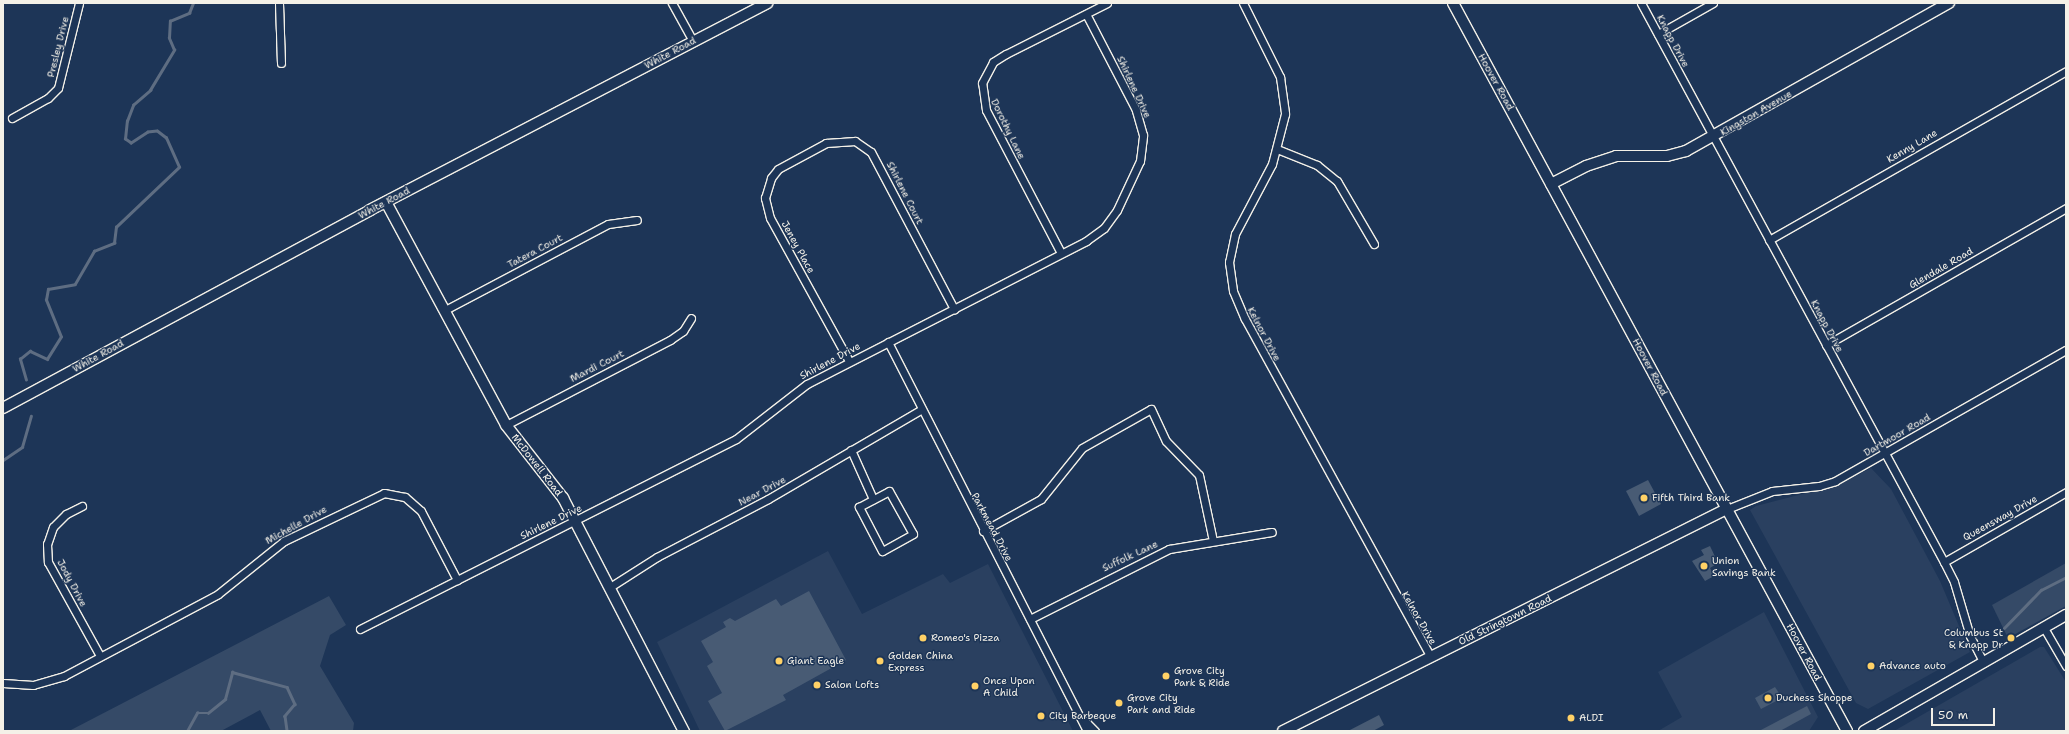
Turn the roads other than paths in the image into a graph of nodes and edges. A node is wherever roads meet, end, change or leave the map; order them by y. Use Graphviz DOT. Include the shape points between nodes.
graph roads {
  1 [pos="79,3"];
  2 [pos="279,3"];
  3 [pos="672,3"];
  4 [pos="767,3"];
  5 [pos="1107,3"];
  6 [pos="1243,3"];
  7 [pos="1453,3"];
  8 [pos="1641,3"];
  9 [pos="1713,3"];
  10 [pos="1949,3"];
  11 [pos="1086,14"];
  12 [pos="1658,34"];
  13 [pos="693,41"];
  14 [pos="281,63"];
  15 [pos="2066,71"];
  16 [pos="12,118"];
  17 [pos="1714,137"];
  18 [pos="1277,149"];
  19 [pos="806,153"];
  20 [pos="1551,184"];
  21 [pos="386,202"];
  22 [pos="2066,208"];
  23 [pos="637,220"];
  24 [pos="1769,240"];
  25 [pos="1374,244"];
  26 [pos="1061,253"];
  27 [pos="954,309"];
  28 [pos="445,310"];
  29 [pos="691,318"];
  30 [pos="888,342"];
  31 [pos="1826,345"];
  32 [pos="2066,350"];
  33 [pos="849,361"];
  34 [pos="3,408"];
  35 [pos="922,409"];
  36 [pos="506,425"];
  37 [pos="851,450"];
  38 [pos="1884,454"];
  39 [pos="2066,492"];
  40 [pos="873,499"];
  41 [pos="82,506"];
  42 [pos="1727,509"];
  43 [pos="576,522"];
  44 [pos="983,531"];
  45 [pos="1272,532"];
  46 [pos="1213,541"];
  47 [pos="1944,562"];
  48 [pos="456,580"];
  49 [pos="610,587"];
  50 [pos="2066,615"];
  51 [pos="1030,619"];
  52 [pos="2044,628"];
  53 [pos="360,629"];
  54 [pos="100,656"];
  55 [pos="1430,656"];
  56 [pos="1984,663"];
  57 [pos="2066,666"];
  58 [pos="3,683"];
  59 [pos="1084,720"];
  60 [pos="684,731"];
  61 [pos="1087,731"];
  62 [pos="1095,731"];
  63 [pos="1283,731"];
  64 [pos="1847,731"];
  65 [pos="1864,731"];
  1 -- 16 [label="street, Presley Drive" via="58,88 48,98"];
  2 -- 14 [label="street"];
  3 -- 13 [label="street"];
  4 -- 13 [label="street, White Road"];
  5 -- 11 [label="street, Dorothy Lane"];
  6 -- 18 [label="street, Kelnor Drive" via="1274,62 1283,89 1285,114"];
  7 -- 20 [label="street, Hoover Road"];
  8 -- 12 [label="street, Knapp Drive"];
  9 -- 12 [label="street"];
  10 -- 17 [label="street, Kingston Avenue"];
  11 -- 26 [label="street, Shirlene Drive" via="1136,110 1141,123 1143,148 1140,161 1111,220 1096,235"];
  11 -- 26 [label="street, Dorothy Lane" via="993,62 982,83 986,110"];
  12 -- 17 [label="street, Knapp Drive"];
  13 -- 21 [label="street, White Road"];
  15 -- 24 [label="street, Kenny Lane"];
  17 -- 20 [label="street, Kingston Avenue" via="1677,154 1628,155 1603,159"];
  17 -- 24 [label="street, Knapp Drive"];
  18 -- 25 [label="street" via="1317,165 1337,181"];
  18 -- 55 [label="street, Kelnor Drive" via="1235,234 1230,262 1233,291 1245,319"];
  19 -- 27 [label="street, Shirlene Court" via="826,143 846,139 864,145 871,152"];
  19 -- 33 [label="street, Jeney Place" via="778,169 771,178 765,198 770,218"];
  20 -- 42 [label="street, Hoover Road"];
  21 -- 28 [label="street, McDowell Road"];
  21 -- 34 [label="street, White Road"];
  22 -- 31 [label="street, Glendale Road"];
  23 -- 28 [label="street, Tatera Court" via="622,220 608,224"];
  24 -- 31 [label="street, Knapp Drive"];
  26 -- 27 [label="street, Shirlene Drive"];
  27 -- 30 [label="street, Shirlene Drive"];
  28 -- 36 [label="street, McDowell Road"];
  29 -- 36 [label="street, Mardi Court" via="683,331 670,340"];
  30 -- 33 [label="street, Shirlene Drive"];
  30 -- 35 [label="street, Parkmead Drive"];
  31 -- 38 [label="street, Knapp Drive"];
  32 -- 38 [label="street, Dartmoor Road"];
  33 -- 43 [label="street, Shirlene Drive" via="807,384 736,439"];
  35 -- 37 [label="street, Near Drive"];
  35 -- 44 [label="street, Parkmead Drive"];
  36 -- 43 [label="street, McDowell Road" via="557,489"];
  37 -- 40 [label="street"];
  37 -- 49 [label="street, Near Drive" via="768,499 657,557"];
  38 -- 42 [label="street, Dartmoor Road" via="1828,483 1772,491"];
  38 -- 47 [label="street, Knapp Drive"];
  39 -- 47 [label="street, Queensway Drive"];
  40 -- 40 [label="street" via="858,507 882,550 913,534 889,491"];
  41 -- 54 [label="street, Jody Drive" via="53,527 47,544 48,562"];
  42 -- 55 [label="street, Old Stringtown Road"];
  42 -- 64 [label="street, Hoover Road"];
  43 -- 48 [label="street, Shirlene Drive"];
  43 -- 49 [label="street, McDowell Road"];
  44 -- 46 [label="street" via="1042,499 1082,448 1152,409 1166,441 1199,475"];
  44 -- 51 [label="street, Parkmead Drive"];
  45 -- 46 [label="street, Suffolk Lane"];
  46 -- 51 [label="street, Suffolk Lane" via="1158,553"];
  47 -- 56 [label="street, Knapp Drive" via="1954,582 1970,636"];
  48 -- 53 [label="street, Shirlene Drive"];
  48 -- 54 [label="street, Michelle Drive" via="421,511 404,497 384,493 284,541 234,584"];
  49 -- 60 [label="street, McDowell Road"];
  50 -- 52 [label="street"];
  51 -- 59 [label="street, Parkmead Drive"];
  52 -- 56 [label="street"];
  52 -- 57 [label="street"];
  54 -- 58 [label="street, Michelle Drive" via="48,682 33,686"];
  55 -- 63 [label="street, Old Stringtown Road"];
  56 -- 65 [label="street"];
  59 -- 61 [label="street, Parkmead Drive"];
  59 -- 62 [label="street, Parkmead Drive"];
}
